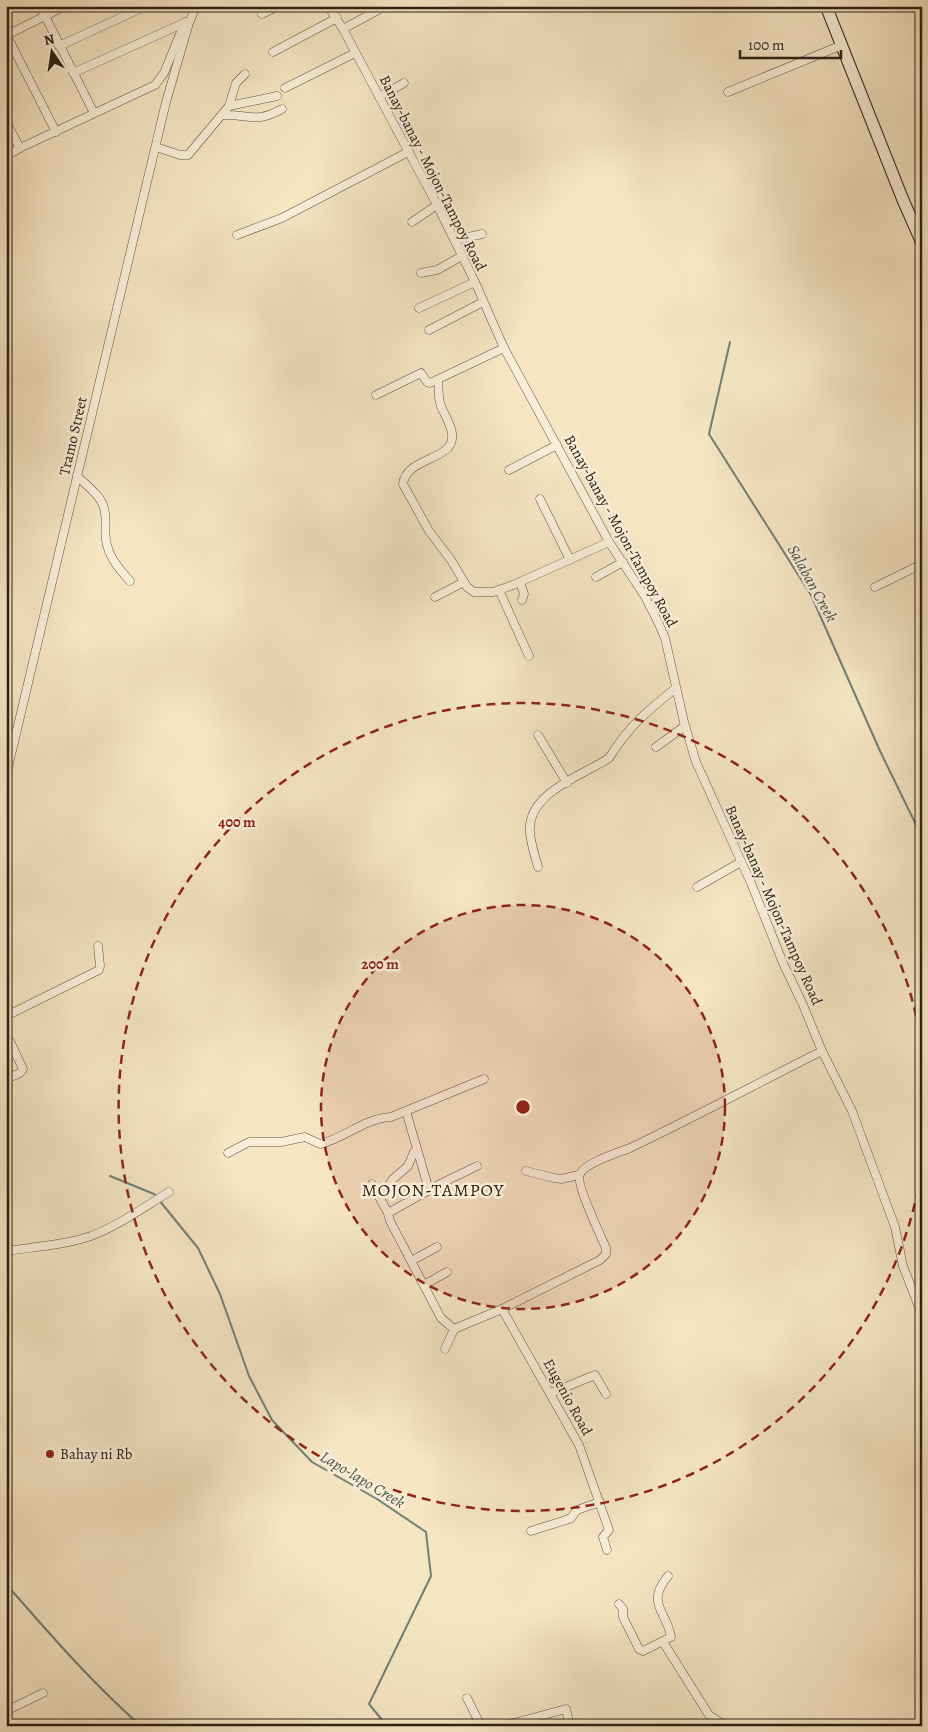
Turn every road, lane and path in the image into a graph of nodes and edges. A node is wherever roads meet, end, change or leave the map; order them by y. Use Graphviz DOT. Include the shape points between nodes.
graph roads {
  1 [pos="40,6"];
  2 [pos="65,6"];
  3 [pos="146,6"];
  4 [pos="190,6"];
  5 [pos="196,6"];
  6 [pos="278,6"];
  7 [pos="328,6"];
  8 [pos="826,6"];
  9 [pos="378,10"];
  10 [pos="262,14"];
  11 [pos="45,16"];
  12 [pos="337,18"];
  13 [pos="184,23"];
  14 [pos="343,29"];
  15 [pos="7,34"];
  16 [pos="842,45"];
  17 [pos="59,46"];
  18 [pos="274,52"];
  19 [pos="355,53"];
  20 [pos="73,73"];
  21 [pos="245,74"];
  22 [pos="404,83"];
  23 [pos="285,88"];
  24 [pos="728,92"];
  25 [pos="277,96"];
  26 [pos="379,97"];
  27 [pos="229,106"];
  28 [pos="282,109"];
  29 [pos="94,113"];
  30 [pos="222,115"];
  31 [pos="6,122"];
  32 [pos="56,132"];
  33 [pos="156,147"];
  34 [pos="20,148"];
  35 [pos="408,152"];
  36 [pos="6,156"];
  37 [pos="438,205"];
  38 [pos="412,222"];
  39 [pos="918,225"];
  40 [pos="482,234"];
  41 [pos="237,235"];
  42 [pos="455,240"];
  43 [pos="922,243"];
  44 [pos="462,256"];
  45 [pos="421,273"];
  46 [pos="474,282"];
  47 [pos="483,302"];
  48 [pos="419,308"];
  49 [pos="429,330"];
  50 [pos="504,348"];
  51 [pos="438,380"];
  52 [pos="376,395"];
  53 [pos="557,445"];
  54 [pos="509,470"];
  55 [pos="77,476"];
  56 [pos="540,499"];
  57 [pos="609,542"];
  58 [pos="570,560"];
  59 [pos="622,562"];
  60 [pos="922,564"];
  61 [pos="596,577"];
  62 [pos="130,580"];
  63 [pos="464,582"];
  64 [pos="520,582"];
  65 [pos="875,587"];
  66 [pos="499,590"];
  67 [pos="435,597"];
  68 [pos="522,600"];
  69 [pos="529,656"];
  70 [pos="676,688"];
  71 [pos="686,726"];
  72 [pos="538,735"];
  73 [pos="656,747"];
  74 [pos="6,776"];
  75 [pos="566,783"];
  76 [pos="741,862"];
  77 [pos="538,867"];
  78 [pos="697,887"];
  79 [pos="98,946"];
  80 [pos="6,1016"];
  81 [pos="6,1033"];
  82 [pos="822,1051"];
  83 [pos="6,1079"];
  84 [pos="484,1079"];
  85 [pos="406,1111"];
  86 [pos="414,1152"];
  87 [pos="228,1153"];
  88 [pos="477,1166"];
  89 [pos="526,1171"];
  90 [pos="579,1175"];
  91 [pos="372,1184"];
  92 [pos="430,1190"];
  93 [pos="169,1192"];
  94 [pos="380,1198"];
  95 [pos="388,1213"];
  96 [pos="437,1248"];
  97 [pos="6,1251"];
  98 [pos="412,1261"];
  99 [pos="447,1272"];
  100 [pos="424,1285"];
  101 [pos="502,1309"];
  102 [pos="922,1315"];
  103 [pos="454,1329"];
  104 [pos="445,1348"];
  105 [pos="551,1393"];
  106 [pos="606,1394"];
  107 [pos="600,1502"];
  108 [pos="531,1531"];
  109 [pos="607,1550"];
  110 [pos="668,1576"];
  111 [pos="619,1604"];
  112 [pos="663,1642"];
  113 [pos="43,1693"];
  114 [pos="467,1698"];
  115 [pos="6,1710"];
  116 [pos="724,1725"];
  117 [pos="481,1726"];
  118 [pos="503,1726"];
  119 [pos="570,1726"];
  1 -- 11 [label="street"];
  2 -- 11 [label="street"];
  3 -- 17 [label="street"];
  4 -- 13 [label="street"];
  5 -- 33 [label="street, Tramo Street" via="166,102"];
  6 -- 10 [label="street"];
  7 -- 12 [label="street, Banay-banay - Mojon-Tampoy Road"];
  8 -- 16 [label="street"];
  9 -- 14 [label="street"];
  11 -- 15 [label="street"];
  11 -- 17 [label="street"];
  12 -- 14 [label="street, Banay-banay - Mojon-Tampoy Road"];
  12 -- 18 [label="street"];
  13 -- 20 [label="street"];
  13 -- 29 [label="street" via="164,73 155,85"];
  14 -- 19 [label="street, Banay-banay - Mojon-Tampoy Road"];
  15 -- 32 [label="street"];
  16 -- 24 [label="street"];
  16 -- 39 [label="street"];
  17 -- 20 [label="street"];
  19 -- 23 [label="street"];
  19 -- 26 [label="street, Banay-banay - Mojon-Tampoy Road"];
  20 -- 29 [label="street"];
  21 -- 27 [label="street" via="236,83"];
  22 -- 26 [label="street"];
  25 -- 27 [label="street"];
  26 -- 35 [label="street, Banay-banay - Mojon-Tampoy Road"];
  27 -- 30 [label="street"];
  28 -- 30 [label="street" via="256,118"];
  29 -- 32 [label="street"];
  30 -- 33 [label="street" via="188,155"];
  31 -- 34 [label="street"];
  32 -- 34 [label="street"];
  33 -- 55 [label="street, Tramo Street"];
  34 -- 36 [label="street"];
  35 -- 37 [label="street, Banay-banay - Mojon-Tampoy Road"];
  35 -- 41 [label="street" via="282,218"];
  37 -- 38 [label="street"];
  37 -- 42 [label="street, Banay-banay - Mojon-Tampoy Road"];
  39 -- 43 [label="street"];
  40 -- 42 [label="street"];
  42 -- 44 [label="street, Banay-banay - Mojon-Tampoy Road"];
  44 -- 45 [label="street" via="437,270"];
  44 -- 46 [label="street, Banay-banay - Mojon-Tampoy Road"];
  46 -- 47 [label="street, Banay-banay - Mojon-Tampoy Road"];
  46 -- 48 [label="street"];
  47 -- 49 [label="street"];
  47 -- 50 [label="street, Banay-banay - Mojon-Tampoy Road"];
  50 -- 51 [label="street"];
  50 -- 53 [label="street, Banay-banay - Mojon-Tampoy Road"];
  51 -- 52 [label="street" via="427,382 421,373"];
  51 -- 63 [label="street" via="440,402 451,429 452,442 447,449 409,471 403,484 429,531"];
  53 -- 54 [label="street"];
  53 -- 57 [label="street, Banay-banay - Mojon-Tampoy Road"];
  55 -- 62 [label="street" via="103,504 108,550"];
  55 -- 74 [label="street, Tramo Street"];
  56 -- 58 [label="street"];
  57 -- 58 [label="street"];
  57 -- 59 [label="street, Banay-banay - Mojon-Tampoy Road"];
  58 -- 64 [label="street"];
  59 -- 61 [label="street"];
  59 -- 70 [label="street, Banay-banay - Mojon-Tampoy Road" via="644,595 665,638"];
  60 -- 65 [label="street"];
  63 -- 66 [label="street" via="474,592"];
  63 -- 67 [label="street"];
  64 -- 66 [label="street"];
  64 -- 68 [label="street" via="524,594"];
  66 -- 69 [label="street"];
  70 -- 71 [label="street, Banay-banay - Mojon-Tampoy Road"];
  70 -- 75 [label="street" via="635,722 609,758"];
  71 -- 73 [label="street"];
  71 -- 76 [label="street, Banay-banay - Mojon-Tampoy Road" via="696,762"];
  72 -- 75 [label="street"];
  75 -- 77 [label="street" via="543,799 530,821"];
  76 -- 78 [label="street"];
  76 -- 82 [label="street, Banay-banay - Mojon-Tampoy Road"];
  79 -- 80 [label="street" via="99,970"];
  81 -- 83 [label="street" via="23,1069"];
  82 -- 90 [label="street" via="630,1148 589,1165"];
  82 -- 102 [label="street, Banay-banay - Mojon-Tampoy Road" via="852,1111 895,1227 903,1266"];
  84 -- 85 [label="street"];
  85 -- 87 [label="street" via="392,1118 380,1118 320,1144 306,1136 281,1142 248,1142"];
  85 -- 92 [label="street"];
  86 -- 94 [label="street" via="408,1166 393,1179"];
  88 -- 92 [label="street"];
  89 -- 90 [label="street" via="561,1179"];
  90 -- 101 [label="street" via="606,1254"];
  91 -- 94 [label="street"];
  92 -- 95 [label="street"];
  93 -- 97 [label="street" via="92,1235"];
  94 -- 95 [label="street"];
  95 -- 98 [label="street"];
  96 -- 98 [label="street"];
  98 -- 100 [label="street"];
  99 -- 100 [label="street"];
  100 -- 103 [label="street" via="442,1318"];
  101 -- 103 [label="street"];
  101 -- 105 [label="street, Eugenio Road"];
  103 -- 104 [label="street"];
  105 -- 106 [label="street" via="595,1375"];
  105 -- 107 [label="street, Eugenio Road" via="580,1446"];
  107 -- 108 [label="street" via="577,1510 571,1518"];
  107 -- 109 [label="street, Eugenio Road" via="609,1530 603,1538"];
  110 -- 112 [label="street" via="658,1596 658,1606 671,1637"];
  111 -- 112 [label="street" via="639,1649 643,1651"];
  112 -- 116 [label="street" via="709,1715"];
  113 -- 115 [label="street"];
  114 -- 117 [label="street"];
  118 -- 119 [label="street" via="566,1708"];
}
